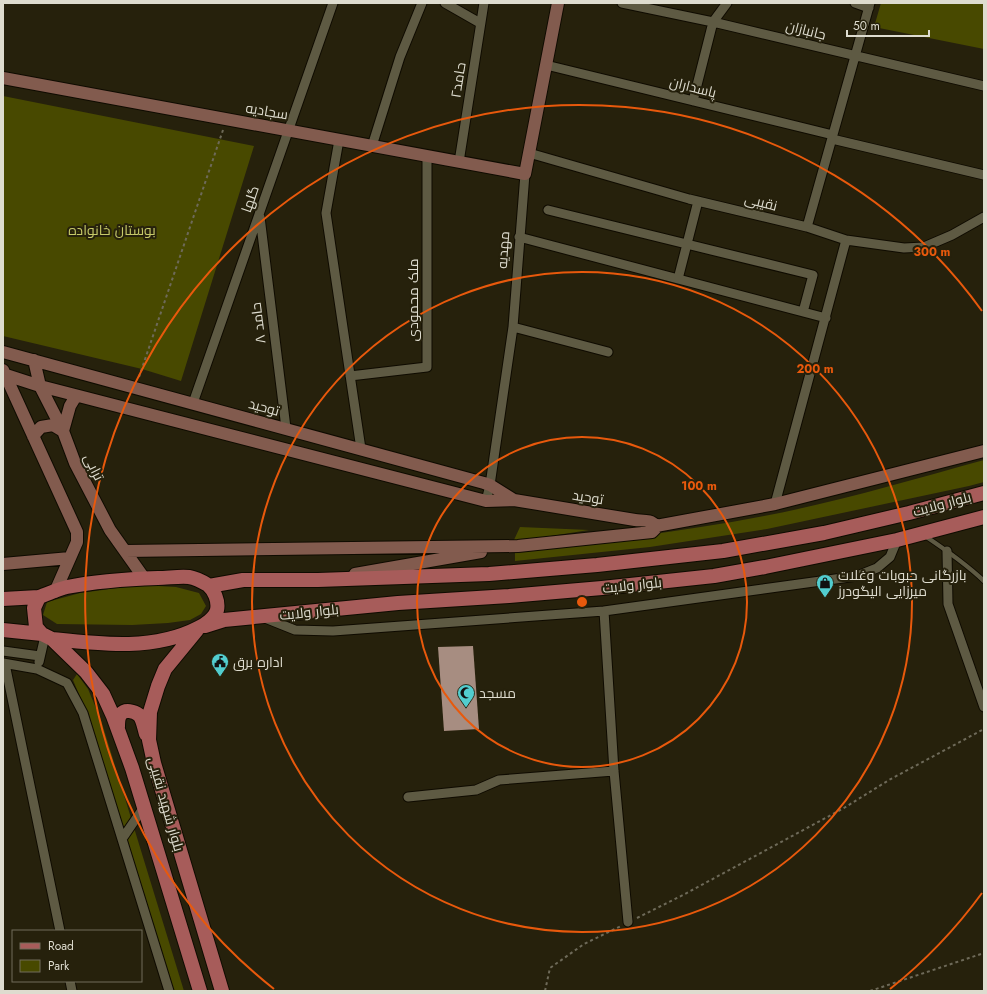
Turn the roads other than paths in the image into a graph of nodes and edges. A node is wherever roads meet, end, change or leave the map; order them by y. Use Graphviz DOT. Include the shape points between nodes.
graph roads {
  1 [pos="333,3"];
  2 [pos="422,3"];
  3 [pos="445,3"];
  4 [pos="484,3"];
  5 [pos="558,3"];
  6 [pos="622,3"];
  7 [pos="727,3"];
  8 [pos="855,3"];
  9 [pos="870,5"];
  10 [pos="714,22"];
  11 [pos="480,23"];
  12 [pos="855,57"];
  13 [pos="546,65"];
  14 [pos="3,78"];
  15 [pos="984,86"];
  16 [pos="693,101"];
  17 [pos="288,130"];
  18 [pos="833,137"];
  19 [pos="340,140"];
  20 [pos="372,146"];
  21 [pos="529,153"];
  22 [pos="427,156"];
  23 [pos="459,162"];
  24 [pos="525,174"];
  25 [pos="984,175"];
  26 [pos="698,201"];
  27 [pos="548,210"];
  28 [pos="259,214"];
  29 [pos="984,217"];
  30 [pos="807,228"];
  31 [pos="519,237"];
  32 [pos="846,240"];
  33 [pos="688,245"];
  34 [pos="678,279"];
  35 [pos="802,312"];
  36 [pos="826,318"];
  37 [pos="513,327"];
  38 [pos="3,352"];
  39 [pos="608,352"];
  40 [pos="34,360"];
  41 [pos="4,373"];
  42 [pos="350,376"];
  43 [pos="40,386"];
  44 [pos="76,396"];
  45 [pos="193,403"];
  46 [pos="286,428"];
  47 [pos="63,431"];
  48 [pos="33,436"];
  49 [pos="361,449"];
  50 [pos="984,451"];
  51 [pos="490,485"];
  52 [pos="984,493"];
  53 [pos="514,500"];
  54 [pos="486,501"];
  55 [pos="775,504"];
  56 [pos="984,517"];
  57 [pos="656,526"];
  58 [pos="922,534"];
  59 [pos="897,540"];
  60 [pos="518,546"];
  61 [pos="125,551"];
  62 [pos="947,551"];
  63 [pos="70,558"];
  64 [pos="3,564"];
  65 [pos="144,578"];
  66 [pos="318,580"];
  67 [pos="984,581"];
  68 [pos="209,586"];
  69 [pos="55,592"];
  70 [pos="39,597"];
  71 [pos="3,599"];
  72 [pos="604,611"];
  73 [pos="262,617"];
  74 [pos="201,627"];
  75 [pos="3,630"];
  76 [pos="46,636"];
  77 [pos="3,651"];
  78 [pos="40,656"];
  79 [pos="4,664"];
  80 [pos="37,669"];
  81 [pos="984,707"];
  82 [pos="118,727"];
  83 [pos="148,740"];
  84 [pos="614,772"];
  85 [pos="408,798"];
  86 [pos="144,807"];
  87 [pos="122,839"];
  88 [pos="628,922"];
  89 [pos="60,930"];
  90 [pos="169,991"];
  91 [pos="200,991"];
  92 [pos="222,991"];
  1 -- 17 [label="street, گلها"];
  2 -- 20 [label="street" via="400,57"];
  3 -- 11 [label="street"];
  4 -- 11 [label="street, حامد۲"];
  5 -- 13 [label="main road, مهدیه"];
  6 -- 10 [label="street, جانبازان"];
  7 -- 10 [label="street"];
  8 -- 9 [label="street"];
  9 -- 12 [label="street"];
  10 -- 12 [label="street, جانبازان"];
  10 -- 16 [label="street"];
  11 -- 23 [label="street, حامد۲"];
  12 -- 15 [label="street, جانبازان"];
  12 -- 18 [label="street"];
  13 -- 16 [label="street, پاسداران"];
  13 -- 21 [label="main road, مهدیه"];
  14 -- 17 [label="main road, سجادیه"];
  16 -- 18 [label="street, پاسداران"];
  17 -- 19 [label="main road, سجادیه"];
  17 -- 28 [label="street, گلها"];
  18 -- 25 [label="street, پاسداران"];
  18 -- 30 [label="street"];
  19 -- 20 [label="main road, سجادیه"];
  19 -- 42 [label="street" via="326,213"];
  20 -- 22 [label="main road, سجادیه"];
  21 -- 24 [label="main road, مهدیه"];
  21 -- 26 [label="street, نقیبی"];
  22 -- 23 [label="main road, سجادیه"];
  22 -- 42 [label="street, ملک محمودی" via="427,368"];
  23 -- 24 [label="main road, سجادیه"];
  24 -- 31 [label="street, مهدیه"];
  26 -- 30 [label="street, نقیبی"];
  26 -- 33 [label="street"];
  27 -- 33 [label="street"];
  28 -- 45 [label="street, گلها"];
  28 -- 46 [label="street, حامد ۸"];
  29 -- 32 [label="street, نقیبی" via="924,247 904,248"];
  30 -- 32 [label="street, نقیبی"];
  31 -- 34 [label="street"];
  31 -- 37 [label="street, مهدیه"];
  32 -- 36 [label="street"];
  33 -- 34 [label="street"];
  33 -- 35 [label="street" via="813,275"];
  34 -- 35 [label="street"];
  35 -- 36 [label="street"];
  36 -- 55 [label="street"];
  37 -- 39 [label="street"];
  37 -- 51 [label="street, مهدیه"];
  38 -- 40 [label="main road, توحید"];
  40 -- 43 [label="main road, ترابی"];
  40 -- 45 [label="main road, توحید"];
  41 -- 43 [label="main road, توحید"];
  41 -- 48 [label="main road"];
  42 -- 49 [label="street"];
  43 -- 44 [label="main road, توحید"];
  43 -- 47 [label="main road, ترابی"];
  44 -- 47 [label="main road" via="70,406"];
  44 -- 54 [label="main road, توحید"];
  45 -- 46 [label="main road, توحید"];
  46 -- 49 [label="main road, توحید"];
  47 -- 48 [label="main road" via="53,425 41,427"];
  47 -- 61 [label="main road, ترابی" via="75,463 110,530"];
  48 -- 63 [label="main road" via="77,532 77,542"];
  49 -- 51 [label="main road, توحید"];
  50 -- 55 [label="main road"];
  51 -- 53 [label="main road, توحید"];
  51 -- 54 [label="street, مهدیه"];
  52 -- 66 [label="main road, بلوار ولایت" via="832,531 723,551 489,574"];
  53 -- 54 [label="main road, توحید"];
  53 -- 57 [label="main road, توحید" via="650,521"];
  55 -- 57 [label="main road"];
  56 -- 58 [label="main road, بلوار ولایت"];
  57 -- 60 [label="main road" via="652,532"];
  58 -- 59 [label="main road, بلوار ولایت"];
  58 -- 62 [label="lane"];
  59 -- 72 [label="street" via="890,557 877,568 857,576"];
  59 -- 73 [label="main road, بلوار ولایت" via="714,576"];
  60 -- 61 [label="main road"];
  60 -- 66 [label="main road"];
  61 -- 65 [label="main road, ترابی"];
  62 -- 67 [label="lane"];
  62 -- 81 [label="street" via="948,604"];
  63 -- 64 [label="main road"];
  63 -- 69 [label="main road"];
  65 -- 68 [label="main road" via="189,577"];
  65 -- 69 [label="main road" via="101,581 66,587"];
  66 -- 68 [label="main road, بلوار ولایت" via="243,580"];
  68 -- 74 [label="main road, بلوار شهید نقیبی" via="214,592 217,610"];
  69 -- 70 [label="main road"];
  70 -- 71 [label="main road"];
  70 -- 76 [label="main road" via="34,608 34,618 36,627"];
  72 -- 73 [label="street" via="333,631 295,630"];
  72 -- 84 [label="street"];
  73 -- 74 [label="main road, بلوار ولایت" via="224,620"];
  74 -- 76 [label="main road, بلوار ولایت" via="174,638 139,643 101,644"];
  74 -- 83 [label="main road, بلوار شهید نقیبی" via="165,669 150,712"];
  75 -- 76 [label="main road"];
  76 -- 78 [label="street"];
  76 -- 82 [label="main road, بلوار شهید نقیبی" via="95,683"];
  77 -- 78 [label="street"];
  78 -- 80 [label="street"];
  79 -- 80 [label="street"];
  79 -- 89 [label="street"];
  80 -- 87 [label="street" via="67,683 83,713"];
  82 -- 83 [label="main road" via="120,715 128,711 134,712 140,716"];
  82 -- 86 [label="main road, بلوار شهید نقیبی"];
  83 -- 92 [label="main road, بلوار شهید نقیبی"];
  84 -- 85 [label="street" via="500,780 476,790"];
  84 -- 88 [label="street"];
  86 -- 87 [label="street"];
  86 -- 91 [label="main road, بلوار شهید نقیبی"];
  87 -- 90 [label="street"];
}
